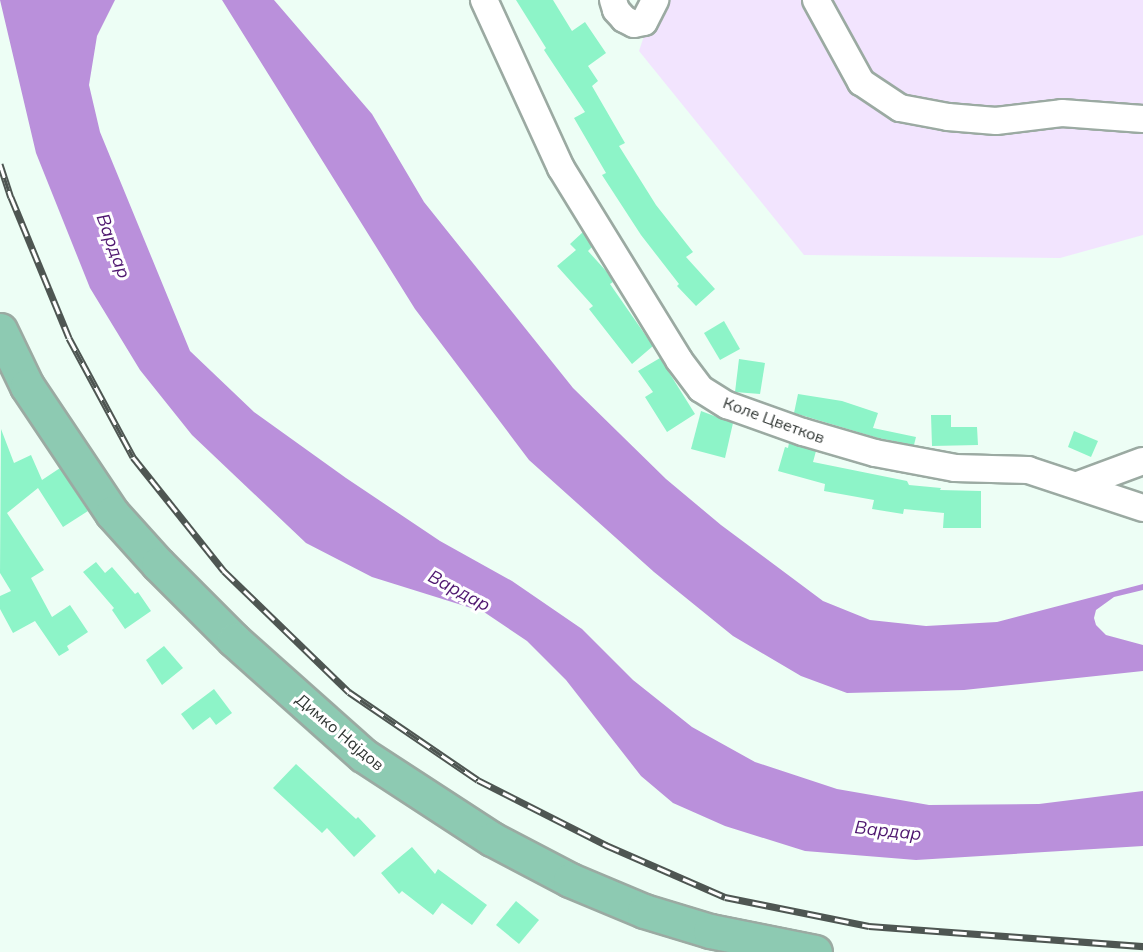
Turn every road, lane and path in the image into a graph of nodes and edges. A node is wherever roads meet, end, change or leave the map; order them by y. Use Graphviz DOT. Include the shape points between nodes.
graph roads {
  1 [pos="484,0"];
  2 [pos="613,0"];
  3 [pos="655,0"];
  4 [pos="816,0"];
  5 [pos="1143,119"];
  6 [pos="0,330"];
  7 [pos="13,379"];
  8 [pos="1143,461"];
  9 [pos="1078,485"];
  10 [pos="1143,508"];
  11 [pos="815,952"];
  1 -- 9 [label="street, Коле Цветков" via="561,168 679,360 701,389 727,405 875,453 955,468 1028,470"];
  2 -- 3 [label="street" via="616,10 634,24 644,22"];
  4 -- 5 [label="street" via="861,82 900,108 996,121 1062,113"];
  6 -- 7 [label="main road, Димко Најдов"];
  7 -- 11 [label="main road, Димко Најдов" via="112,513 150,556 234,640 363,755 492,839 570,880 644,911 699,928"];
  8 -- 9 [label="street"];
  9 -- 10 [label="street, Коле Цветков"];
}
